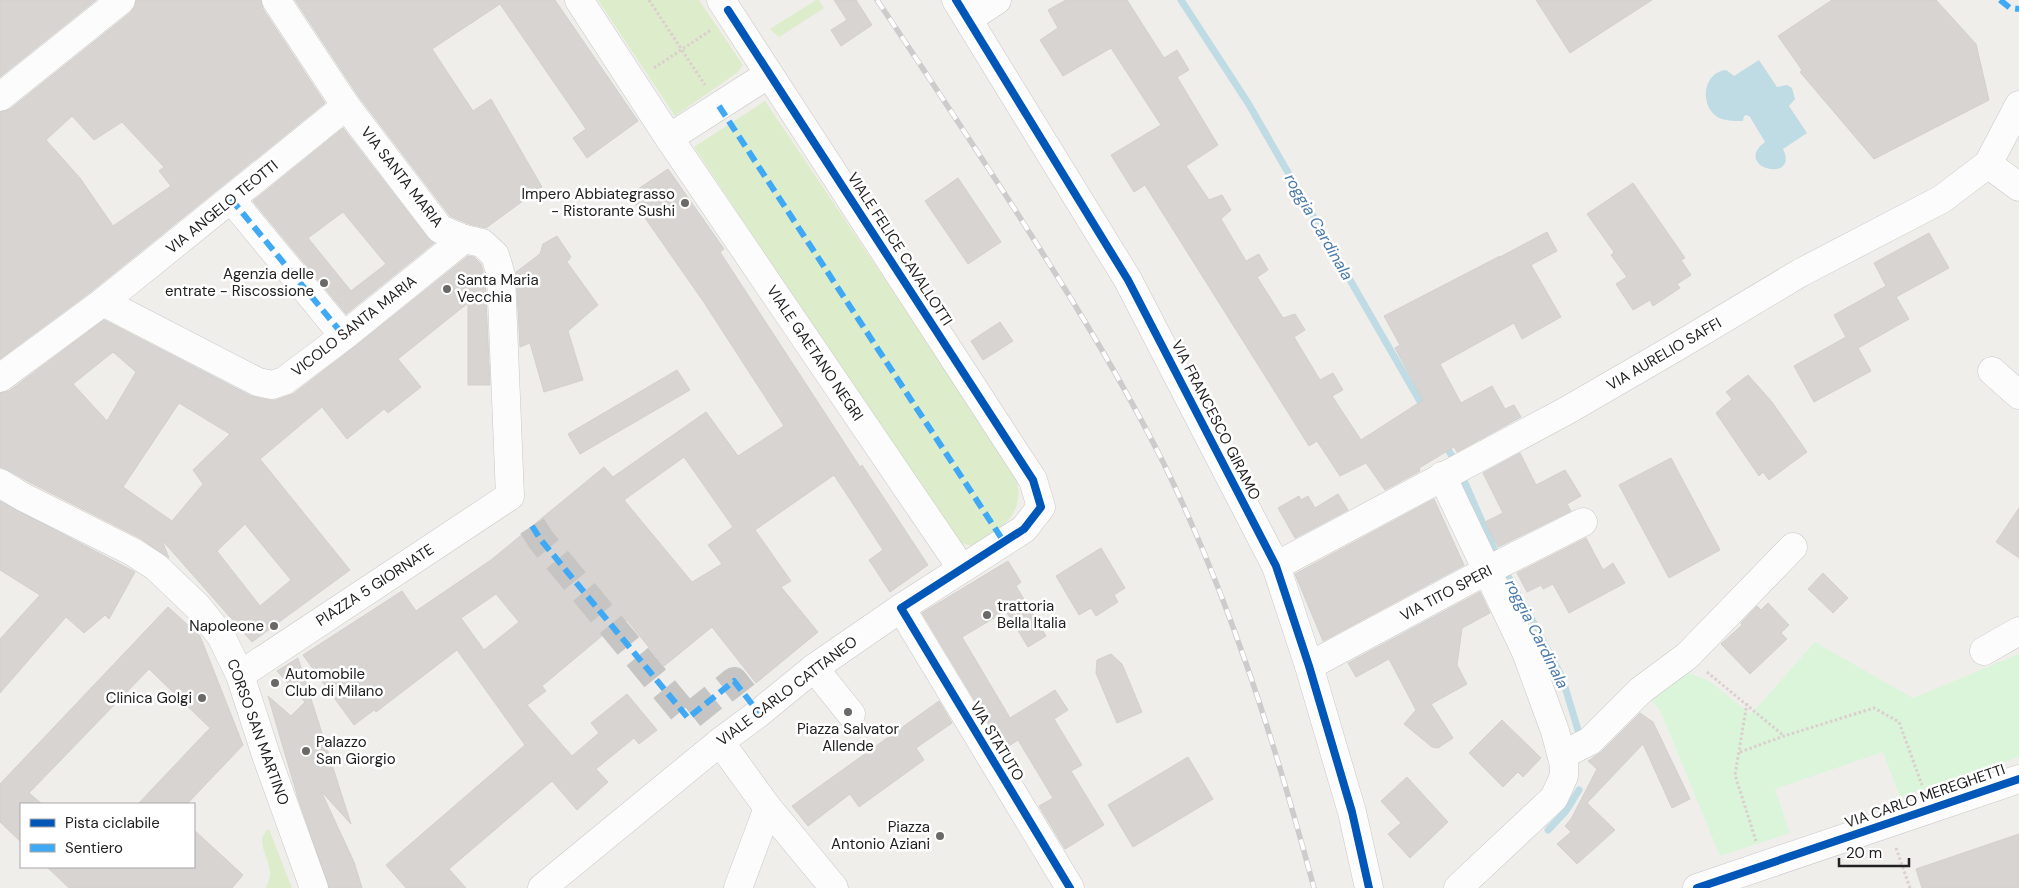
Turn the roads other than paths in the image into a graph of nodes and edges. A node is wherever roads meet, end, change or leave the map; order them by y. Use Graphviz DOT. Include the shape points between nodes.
graph roads {
  1 [pos="122,0"];
  2 [pos="276,0"];
  3 [pos="579,0"];
  4 [pos="997,0"];
  5 [pos="962,9"];
  6 [pos="720,13"];
  7 [pos="769,74"];
  8 [pos="0,97"];
  9 [pos="2019,105"];
  10 [pos="346,106"];
  11 [pos="669,138"];
  12 [pos="1988,164"];
  13 [pos="2019,187"];
  14 [pos="231,199"];
  15 [pos="464,239"];
  16 [pos="103,302"];
  17 [pos="344,336"];
  18 [pos="1992,371"];
  19 [pos="0,378"];
  20 [pos="2019,395"];
  21 [pos="1442,476"];
  22 [pos="0,483"];
  23 [pos="510,496"];
  24 [pos="1040,507"];
  25 [pos="1583,522"];
  26 [pos="1793,547"];
  27 [pos="1276,566"];
  28 [pos="962,568"];
  29 [pos="1486,571"];
  30 [pos="901,608"];
  31 [pos="2019,632"];
  32 [pos="1984,651"];
  33 [pos="1309,666"];
  34 [pos="814,668"];
  35 [pos="240,675"];
  36 [pos="851,714"];
  37 [pos="720,742"];
  38 [pos="1562,755"];
  39 [pos="2019,779"];
  40 [pos="768,808"];
  41 [pos="314,888"];
  42 [pos="542,888"];
  43 [pos="738,888"];
  44 [pos="834,888"];
  45 [pos="1070,888"];
  46 [pos="1369,888"];
  47 [pos="1458,888"];
  48 [pos="1697,888"];
  1 -- 8 [label="street"];
  2 -- 10 [label="street, VIA SANTA MARIA"];
  3 -- 11 [label="street, VIALE GAETANO NEGRI"];
  4 -- 5 [label="street"];
  5 -- 27 [label="street, VIA FRANCESCO GIRAMO" via="1128,280"];
  6 -- 7 [label="street, VIALE FELICE CAVALLOTTI"];
  7 -- 11 [label="street"];
  7 -- 24 [label="street, VIALE FELICE CAVALLOTTI" via="1033,480"];
  9 -- 12 [label="street, VIA AURELIO SAFFI"];
  10 -- 14 [label="street, VIA ANGELO TEOTTI"];
  10 -- 15 [label="street, VIA SANTA MARIA" via="440,229"];
  11 -- 28 [label="street, VIALE GAETANO NEGRI"];
  12 -- 13 [label="street"];
  12 -- 21 [label="street, VIA AURELIO SAFFI" via="1942,199 1800,273 1673,350"];
  14 -- 16 [label="street, VIA ANGELO TEOTTI"];
  14 -- 17 [label="street"];
  15 -- 17 [label="street, VICOLO SANTA MARIA"];
  15 -- 23 [label="street, VIA SANTA MARIA" via="482,242 495,255 501,275"];
  16 -- 17 [label="street, VICOLO SANTA MARIA" via="258,382 272,385 284,381"];
  16 -- 19 [label="street, VIA ANGELO TEOTTI"];
  18 -- 20 [label="street"];
  21 -- 27 [label="street, VIA AURELIO SAFFI"];
  21 -- 29 [label="street"];
  22 -- 35 [label="street, CORSO SAN MARTINO" via="156,567 198,607 220,636"];
  23 -- 35 [label="street, PIAZZA 5 GIORNATE"];
  24 -- 28 [label="street, VIALE CARLO CATTANEO" via="1024,529"];
  25 -- 29 [label="street, VIA TITO SPERI"];
  26 -- 38 [label="street" via="1687,656 1641,690 1590,741"];
  27 -- 33 [label="street, VIA FRANCESCO GIRAMO"];
  28 -- 30 [label="street, VIALE CARLO CATTANEO"];
  29 -- 33 [label="street, VIA TITO SPERI"];
  29 -- 38 [label="street" via="1526,652"];
  30 -- 34 [label="street, VIALE CARLO CATTANEO"];
  30 -- 45 [label="street, VIA STATUTO"];
  31 -- 32 [label="street"];
  33 -- 46 [label="street, VIA FRANCESCO GIRAMO" via="1352,812"];
  34 -- 36 [label="street"];
  34 -- 37 [label="street, VIALE CARLO CATTANEO"];
  35 -- 41 [label="street, CORSO SAN MARTINO"];
  37 -- 40 [label="street"];
  37 -- 42 [label="street, VIALE CARLO CATTANEO"];
  38 -- 47 [label="street" via="1564,776 1554,798"];
  39 -- 48 [label="street, VIA CARLO MEREGHETTI"];
  40 -- 43 [label="street"];
  40 -- 44 [label="street"];
}
